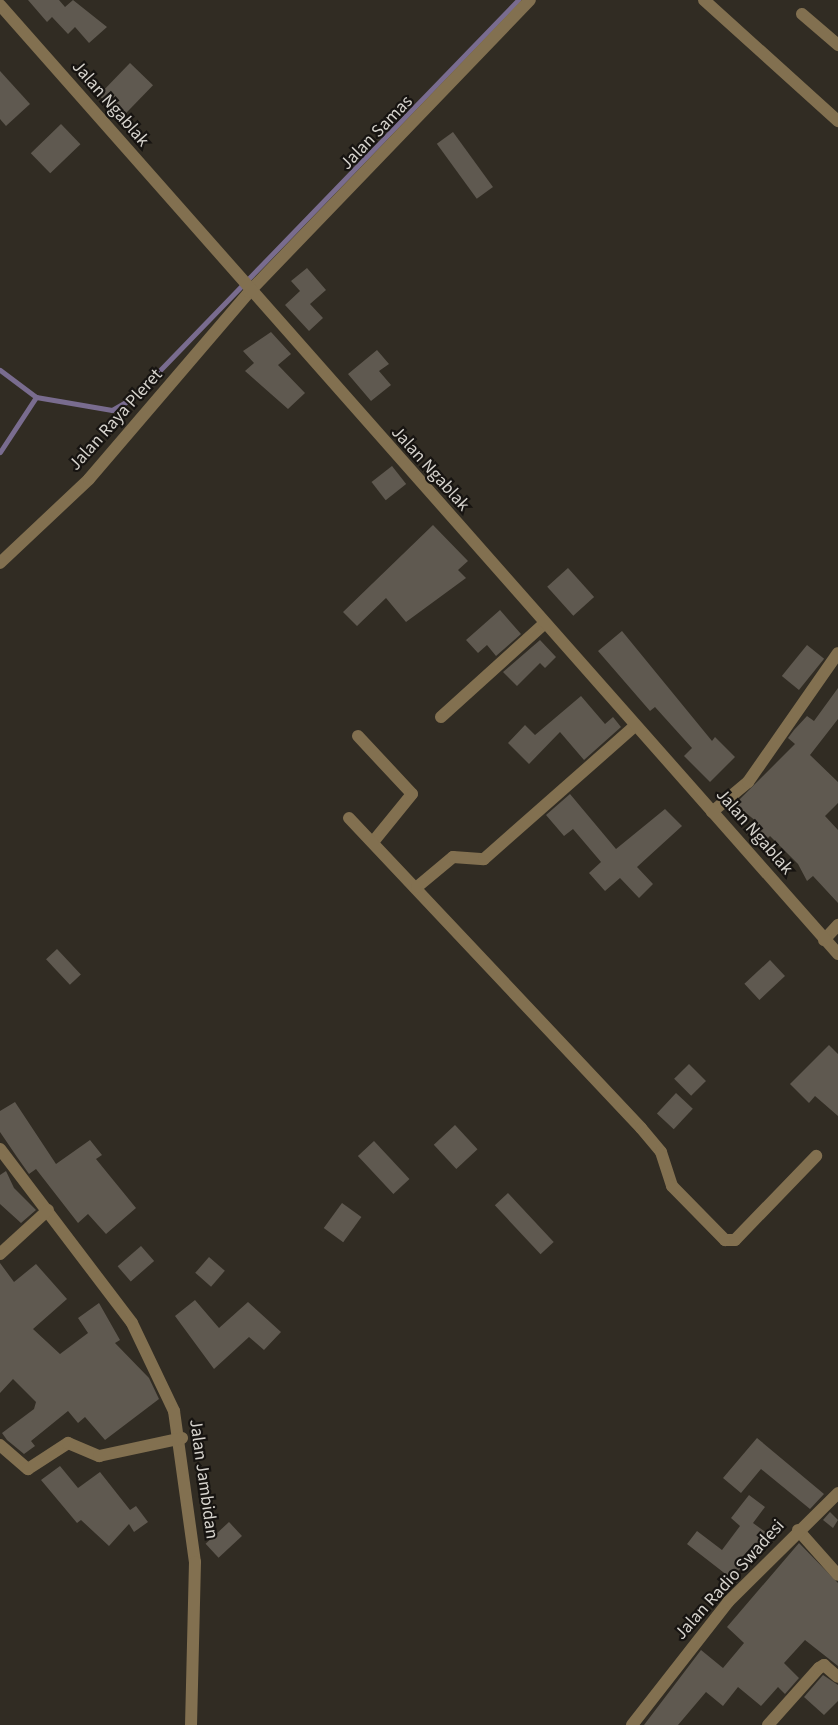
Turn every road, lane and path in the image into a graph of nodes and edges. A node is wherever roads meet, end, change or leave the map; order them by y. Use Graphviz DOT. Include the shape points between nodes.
graph roads {
  1 [pos="530,0"];
  2 [pos="704,0"];
  3 [pos="0,5"];
  4 [pos="802,14"];
  5 [pos="838,45"];
  6 [pos="838,121"];
  7 [pos="247,289"];
  8 [pos="0,563"];
  9 [pos="544,624"];
  10 [pos="838,652"];
  11 [pos="441,717"];
  12 [pos="635,726"];
  13 [pos="358,736"];
  14 [pos="712,813"];
  15 [pos="349,818"];
  16 [pos="373,842"];
  17 [pos="417,887"];
  18 [pos="838,925"];
  19 [pos="825,940"];
  20 [pos="838,954"];
  21 [pos="0,1149"];
  22 [pos="816,1156"];
  23 [pos="48,1210"];
  24 [pos="0,1254"];
  25 [pos="182,1437"];
  26 [pos="0,1445"];
  27 [pos="838,1493"];
  28 [pos="798,1530"];
  29 [pos="838,1575"];
  30 [pos="838,1677"];
  31 [pos="191,1725"];
  32 [pos="632,1725"];
  33 [pos="768,1725"];
  1 -- 7 [label="street, Jalan Samas"];
  2 -- 6 [label="street"];
  3 -- 7 [label="street, Jalan Ngablak"];
  4 -- 5 [label="street"];
  7 -- 8 [label="street, Jalan Raya Pleret" via="88,479"];
  7 -- 9 [label="street, Jalan Ngablak"];
  9 -- 11 [label="street"];
  9 -- 12 [label="street, Jalan Ngablak"];
  10 -- 14 [label="street" via="748,782"];
  12 -- 14 [label="street, Jalan Ngablak"];
  12 -- 17 [label="street" via="484,859 453,857"];
  13 -- 16 [label="street" via="412,794"];
  14 -- 19 [label="street, Jalan Ngablak"];
  15 -- 16 [label="street"];
  16 -- 17 [label="street"];
  17 -- 22 [label="street" via="641,1128 661,1152 672,1186 725,1240 735,1240"];
  18 -- 19 [label="street"];
  19 -- 20 [label="street, Jalan Ngablak"];
  21 -- 23 [label="street, Jalan Jambidan"];
  23 -- 24 [label="street"];
  23 -- 25 [label="street, Jalan Jambidan" via="132,1323 166,1387"];
  25 -- 26 [label="street" via="99,1456 68,1443 28,1469"];
  25 -- 31 [label="street, Jalan Jambidan" via="195,1562"];
  27 -- 28 [label="street, Jalan Radio Swadesi"];
  28 -- 29 [label="street"];
  28 -- 32 [label="street, Jalan Radio Swadesi" via="720,1612"];
  30 -- 33 [label="street" via="824,1665 819,1668"];
}
